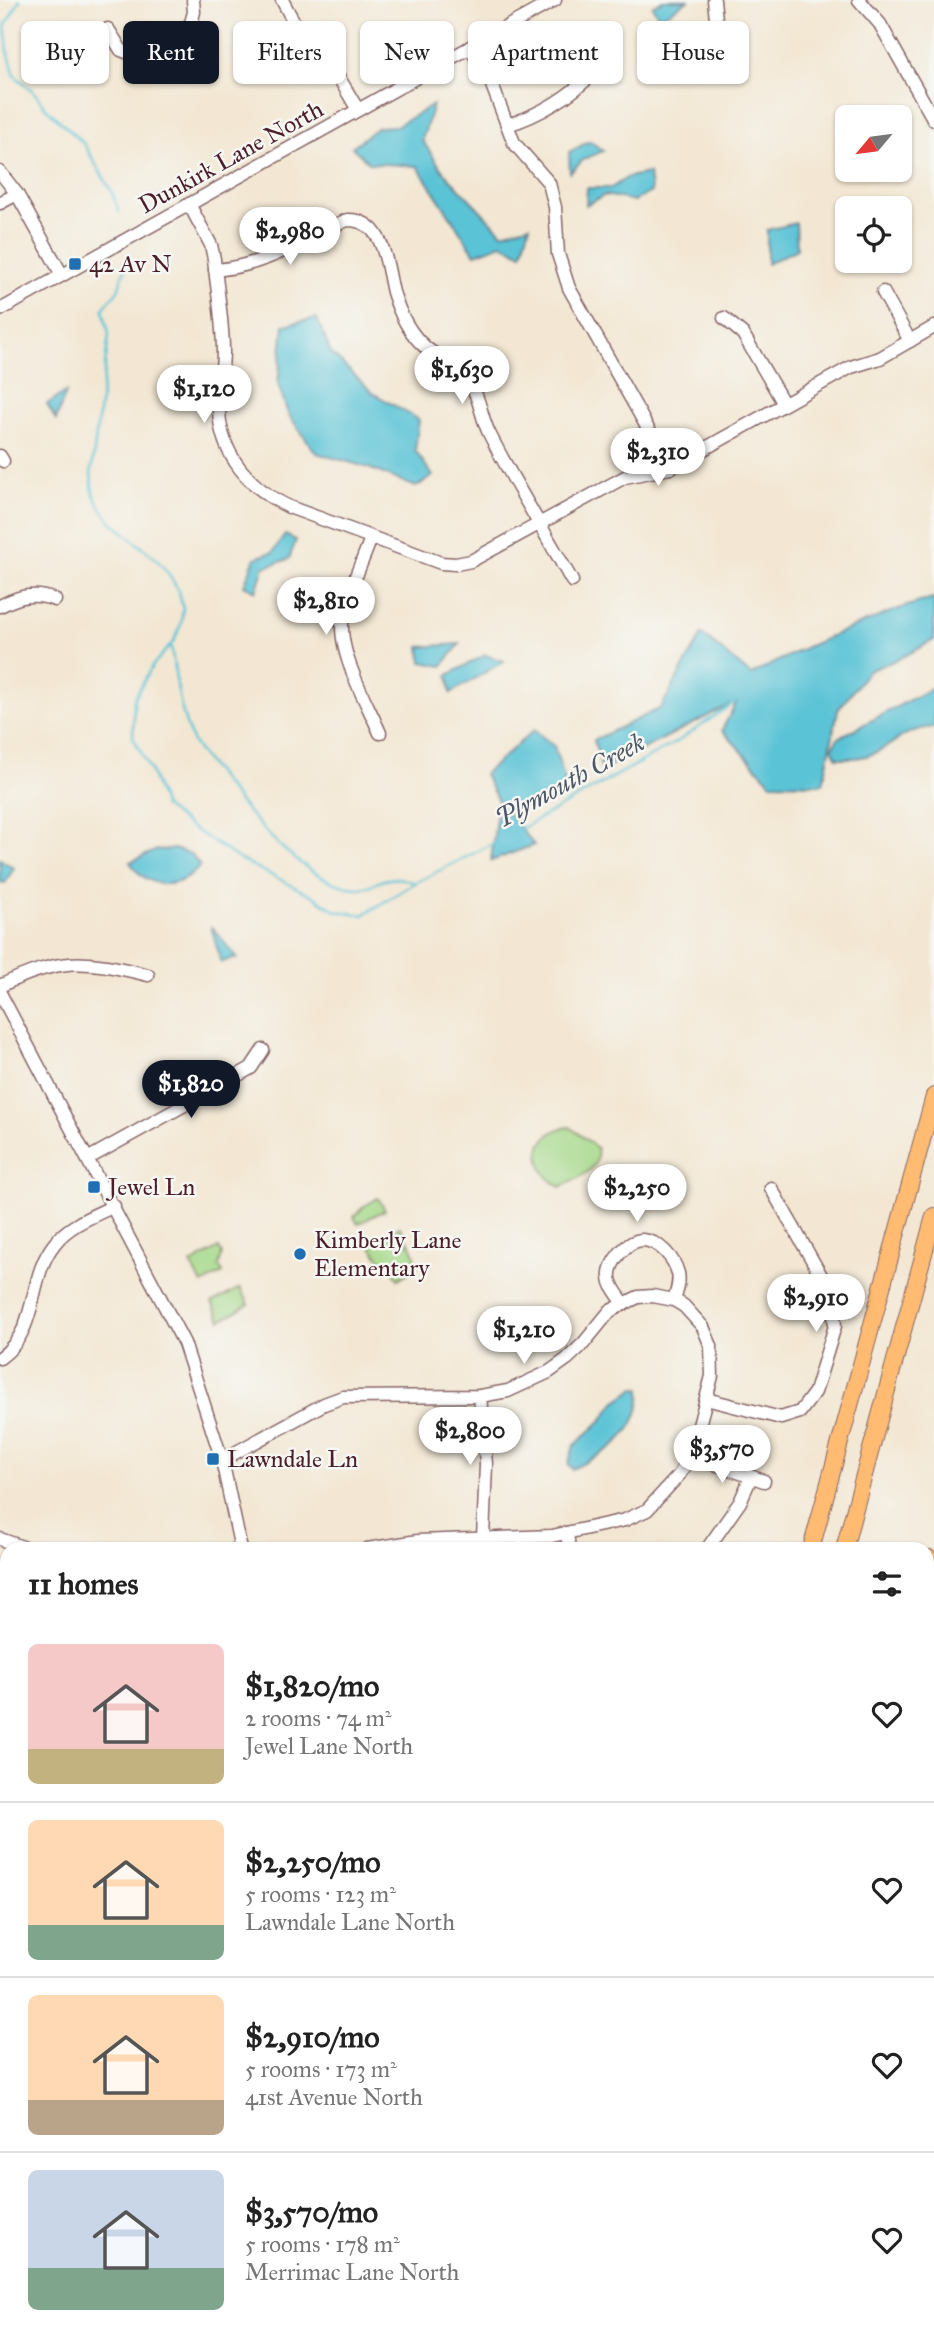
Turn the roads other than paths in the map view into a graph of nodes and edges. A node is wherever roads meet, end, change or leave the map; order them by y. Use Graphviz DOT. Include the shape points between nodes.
graph roads {
  1 [pos="193,0"];
  2 [pos="282,0"];
  3 [pos="555,0"];
  4 [pos="714,0"];
  5 [pos="859,0"];
  6 [pos="517,21"];
  7 [pos="716,21"];
  8 [pos="109,31"];
  9 [pos="468,48"];
  10 [pos="491,84"];
  11 [pos="580,84"];
  12 [pos="358,110"];
  13 [pos="934,120"];
  14 [pos="507,125"];
  15 [pos="0,172"];
  16 [pos="17,194"];
  17 [pos="0,204"];
  18 [pos="189,204"];
  19 [pos="215,270"];
  20 [pos="62,275"];
  21 [pos="883,292"];
  22 [pos="0,310"];
  23 [pos="724,318"];
  24 [pos="934,327"];
  25 [pos="910,341"];
  26 [pos="784,404"];
  27 [pos="670,468"];
  28 [pos="540,524"];
  29 [pos="371,538"];
  30 [pos="572,582"];
  31 [pos="55,600"];
  32 [pos="0,606"];
  33 [pos="380,733"];
  34 [pos="148,975"];
  35 [pos="0,986"];
  36 [pos="0,993"];
  37 [pos="263,1050"];
  38 [pos="934,1096"];
  39 [pos="89,1158"];
  40 [pos="771,1188"];
  41 [pos="114,1206"];
  42 [pos="934,1216"];
  43 [pos="674,1300"];
  44 [pos="623,1302"];
  45 [pos="0,1359"];
  46 [pos="480,1396"];
  47 [pos="706,1399"];
  48 [pos="691,1457"];
  49 [pos="222,1460"];
  50 [pos="566,1533"];
  51 [pos="483,1539"];
  52 [pos="240,1542"];
  53 [pos="456,1542"];
  54 [pos="509,1542"];
  55 [pos="523,1542"];
  56 [pos="568,1542"];
  57 [pos="712,1542"];
  58 [pos="813,1542"];
  59 [pos="846,1542"];
  1 -- 8 [label="street" via="191,23 151,57 130,56"];
  2 -- 12 [label="street"];
  3 -- 6 [label="street, Dunkirk Lane North"];
  4 -- 7 [label="street"];
  5 -- 13 [label="street" via="880,24"];
  9 -- 12 [label="street, Dunkirk Lane North"];
  10 -- 14 [label="street"];
  11 -- 14 [label="street"];
  12 -- 18 [label="street, Dunkirk Lane North"];
  14 -- 27 [label="street" via="514,143 549,183 558,254 569,288"];
  15 -- 16 [label="street"];
  16 -- 17 [label="street"];
  16 -- 20 [label="street"];
  18 -- 19 [label="street" via="211,245"];
  18 -- 20 [label="street, Dunkirk Lane North"];
  19 -- 28 [label="street" via="275,256 347,220 371,227 380,240 401,315 424,346 463,374 471,386 490,435"];
  19 -- 29 [label="street" via="223,352 219,411 229,452 240,470 271,498"];
  20 -- 22 [label="street, Dunkirk Lane North"];
  21 -- 25 [label="street"];
  23 -- 26 [label="street" via="743,334"];
  24 -- 25 [label="street"];
  25 -- 26 [label="street"];
  26 -- 27 [label="street"];
  27 -- 28 [label="street" via="625,477"];
  28 -- 29 [label="street" via="484,555 456,564 426,559"];
  28 -- 30 [label="street"];
  29 -- 33 [label="street" via="346,603 342,632 348,660"];
  31 -- 32 [label="street" via="32,595"];
  34 -- 35 [label="street" via="82,962 45,967"];
  36 -- 39 [label="street"];
  37 -- 39 [label="street" via="251,1068"];
  38 -- 58 [label="main road"];
  39 -- 41 [label="street"];
  40 -- 47 [label="street" via="833,1304 835,1326 815,1392 800,1412 781,1418"];
  41 -- 45 [label="street" via="67,1231 55,1243 39,1273 27,1324"];
  41 -- 49 [label="street" via="184,1343"];
  42 -- 59 [label="main road"];
  43 -- 44 [label="street" via="653,1296"];
  43 -- 44 [label="street" via="678,1273 669,1255 642,1240 629,1244 610,1269 610,1280"];
  43 -- 47 [label="street" via="694,1315 711,1346 712,1377"];
  44 -- 46 [label="street" via="568,1359 549,1372 508,1391"];
  46 -- 49 [label="street" via="344,1397"];
  46 -- 51 [label="street" via="486,1464"];
  47 -- 48 [label="street"];
  48 -- 50 [label="street" via="647,1510 625,1520"];
  48 -- 57 [label="street" via="757,1479"];
  49 -- 52 [label="street"];
  50 -- 55 [label="street"];
  50 -- 56 [label="street"];
  51 -- 53 [label="street"];
  51 -- 54 [label="street"];
}
